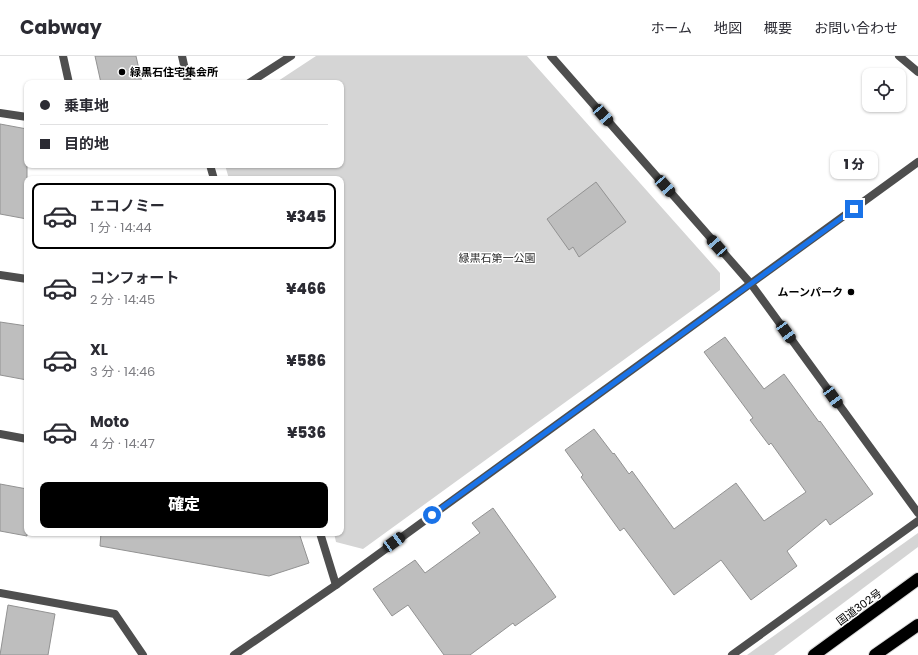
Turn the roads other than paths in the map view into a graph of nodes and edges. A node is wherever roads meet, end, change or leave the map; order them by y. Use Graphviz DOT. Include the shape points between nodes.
graph roads {
  1 [pos="63,56"];
  2 [pos="182,56"];
  3 [pos="291,56"];
  4 [pos="551,56"];
  5 [pos="899,56"];
  6 [pos="918,72"];
  7 [pos="68,80"];
  8 [pos="187,80"];
  9 [pos="254,80"];
  10 [pos="0,113"];
  11 [pos="24,117"];
  12 [pos="918,162"];
  13 [pos="0,275"];
  14 [pos="24,279"];
  15 [pos="751,284"];
  16 [pos="0,434"];
  17 [pos="24,438"];
  18 [pos="918,513"];
  19 [pos="918,521"];
  20 [pos="321,536"];
  21 [pos="918,579"];
  22 [pos="336,585"];
  23 [pos="0,594"];
  24 [pos="918,625"];
  25 [pos="143,655"];
  26 [pos="234,655"];
  27 [pos="732,655"];
  28 [pos="814,655"];
  29 [pos="875,655"];
  1 -- 7 [label="street"];
  2 -- 8 [label="street"];
  3 -- 9 [label="street"];
  4 -- 15 [label="street"];
  5 -- 6 [label="street"];
  10 -- 11 [label="street"];
  12 -- 15 [label="street"];
  13 -- 14 [label="street"];
  15 -- 18 [label="street"];
  15 -- 22 [label="street"];
  16 -- 17 [label="street"];
  19 -- 27 [label="street"];
  20 -- 22 [label="street"];
  21 -- 28 [label="highway, 国道302号"];
  22 -- 26 [label="street"];
  23 -- 25 [label="street" via="115,614"];
  24 -- 29 [label="highway"];
}
